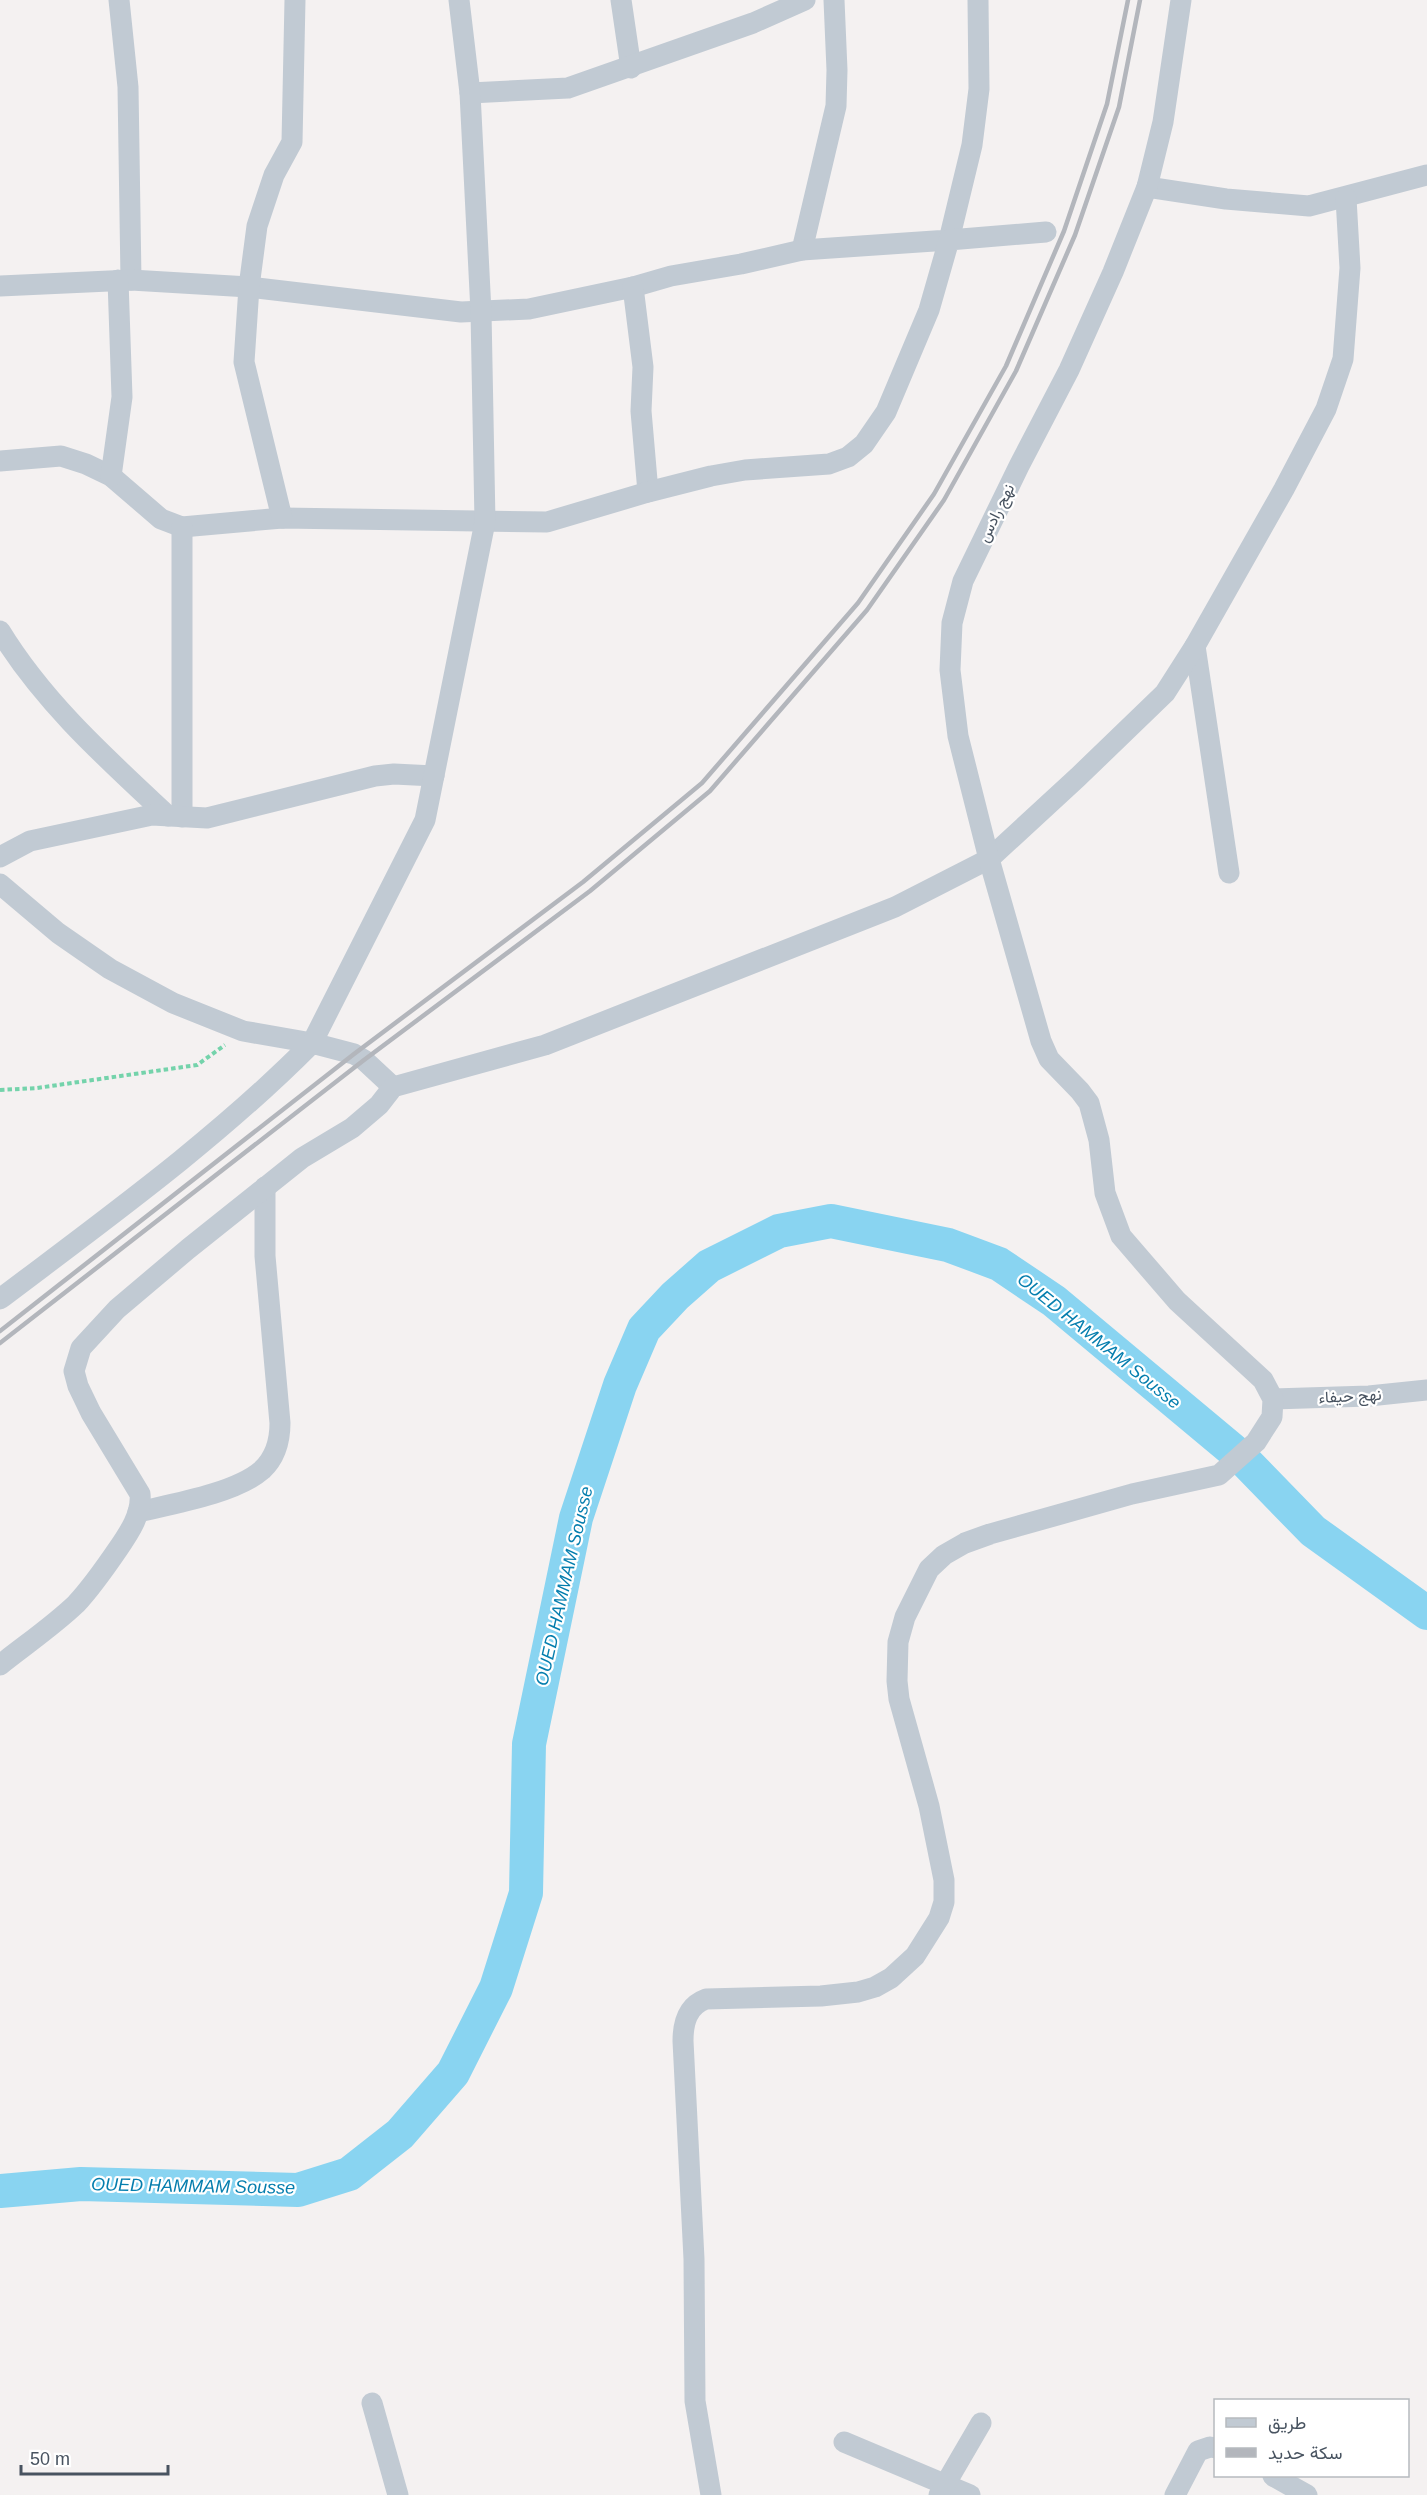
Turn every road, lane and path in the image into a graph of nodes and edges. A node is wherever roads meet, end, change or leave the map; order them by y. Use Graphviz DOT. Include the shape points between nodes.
graph roads {
  1 [pos="119,0"];
  2 [pos="296,0"];
  3 [pos="459,0"];
  4 [pos="621,0"];
  5 [pos="805,0"];
  6 [pos="834,0"];
  7 [pos="978,0"];
  8 [pos="1181,0"];
  9 [pos="631,68"];
  10 [pos="470,93"];
  11 [pos="1427,175"];
  12 [pos="1147,187"];
  13 [pos="1346,198"];
  14 [pos="1047,232"];
  15 [pos="949,240"];
  16 [pos="802,250"];
  17 [pos="124,280"];
  18 [pos="0,286"];
  19 [pos="249,286"];
  20 [pos="633,287"];
  21 [pos="481,312"];
  22 [pos="0,461"];
  23 [pos="111,476"];
  24 [pos="648,492"];
  25 [pos="282,518"];
  26 [pos="486,522"];
  27 [pos="182,527"];
  28 [pos="0,631"];
  29 [pos="1194,646"];
  30 [pos="434,776"];
  31 [pos="175,817"];
  32 [pos="0,857"];
  33 [pos="989,859"];
  34 [pos="1229,873"];
  35 [pos="0,884"];
  36 [pos="243,1031"];
  37 [pos="312,1043"];
  38 [pos="393,1087"];
  39 [pos="0,1090"];
  40 [pos="265,1187"];
  41 [pos="0,1299"];
  42 [pos="1427,1390"];
  43 [pos="1273,1399"];
  44 [pos="138,1512"];
  45 [pos="0,1665"];
  46 [pos="372,2403"];
  47 [pos="981,2423"];
  48 [pos="844,2442"];
  49 [pos="1214,2448"];
  50 [pos="1276,2477"];
  51 [pos="942,2490"];
  52 [pos="398,2495"];
  53 [pos="711,2495"];
  54 [pos="970,2495"];
  55 [pos="1175,2495"];
  56 [pos="1308,2495"];
  1 -- 17 [label="street" via="128,87"];
  2 -- 19 [label="street" via="292,142 274,176 257,226"];
  3 -- 10 [label="street"];
  4 -- 9 [label="street"];
  5 -- 9 [label="street"];
  6 -- 16 [label="street" via="836,106"];
  7 -- 15 [label="street" via="979,89 972,145"];
  8 -- 12 [label="street, نهج رادس" via="1163,122"];
  9 -- 10 [label="street" via="568,88"];
  10 -- 21 [label="street"];
  11 -- 13 [label="street"];
  12 -- 13 [label="street" via="1309,206"];
  12 -- 33 [label="street, نهج رادس" via="1069,370 963,581 952,624 951,669 958,736"];
  13 -- 29 [label="street" via="1350,268 1344,348 1326,409"];
  14 -- 15 [label="street"];
  15 -- 16 [label="street"];
  15 -- 24 [label="street" via="929,310 886,412 864,444 848,457 829,464 745,470"];
  16 -- 20 [label="street"];
  17 -- 18 [label="street"];
  17 -- 19 [label="street"];
  17 -- 23 [label="street" via="122,397"];
  19 -- 21 [label="street"];
  19 -- 25 [label="street" via="244,362"];
  20 -- 21 [label="street" via="529,309"];
  20 -- 24 [label="street" via="643,367 641,411"];
  21 -- 26 [label="street"];
  22 -- 23 [label="street" via="61,456"];
  23 -- 27 [label="street" via="161,519"];
  24 -- 26 [label="street" via="547,522"];
  25 -- 26 [label="street"];
  25 -- 27 [label="street"];
  26 -- 30 [label="street"];
  27 -- 31 [label="street"];
  28 -- 31 [label="street" via="44,694 94,747"];
  29 -- 33 [label="street" via="1165,693"];
  29 -- 34 [label="street"];
  30 -- 31 [label="street" via="375,776 207,818"];
  30 -- 37 [label="street" via="417,839"];
  31 -- 32 [label="street" via="152,815 30,840"];
  33 -- 38 [label="street" via="895,907 545,1045"];
  33 -- 43 [label="street, نهج رادس" via="1044,1050 1089,1103 1099,1140 1105,1193 1120,1236 1177,1301 1263,1380"];
  35 -- 36 [label="street" via="58,933 110,969 173,1003"];
  36 -- 37 [label="street"];
  36 -- 39 [label="path" via="197,1065"];
  37 -- 38 [label="street" via="354,1054"];
  37 -- 41 [label="street" via="280,1076 165,1173"];
  38 -- 40 [label="street" via="380,1105 352,1128 302,1158"];
  40 -- 44 [label="street" via="265,1257 280,1423 277,1449 263,1469 245,1481"];
  40 -- 44 [label="street" via="117,1309 85,1340 77,1355 74,1371 78,1386 140,1494"];
  42 -- 43 [label="street, نهج حيفاء"];
  43 -- 53 [label="street" via="1272,1417 1256,1442 1219,1475 1132,1494 990,1534 944,1555 929,1569 905,1617 896,1659 899,1699 929,1806 944,1880 944,1902 929,1935 915,1956 875,1987 821,1996 706,1999 688,2012 683,2033 694,2259 694,2382"];
  44 -- 45 [label="street" via="124,1540 87,1591"];
  46 -- 52 [label="street"];
  47 -- 51 [label="street"];
  48 -- 51 [label="street"];
  49 -- 55 [label="street" via="1197,2451"];
  50 -- 56 [label="street"];
  51 -- 54 [label="street"];
}
